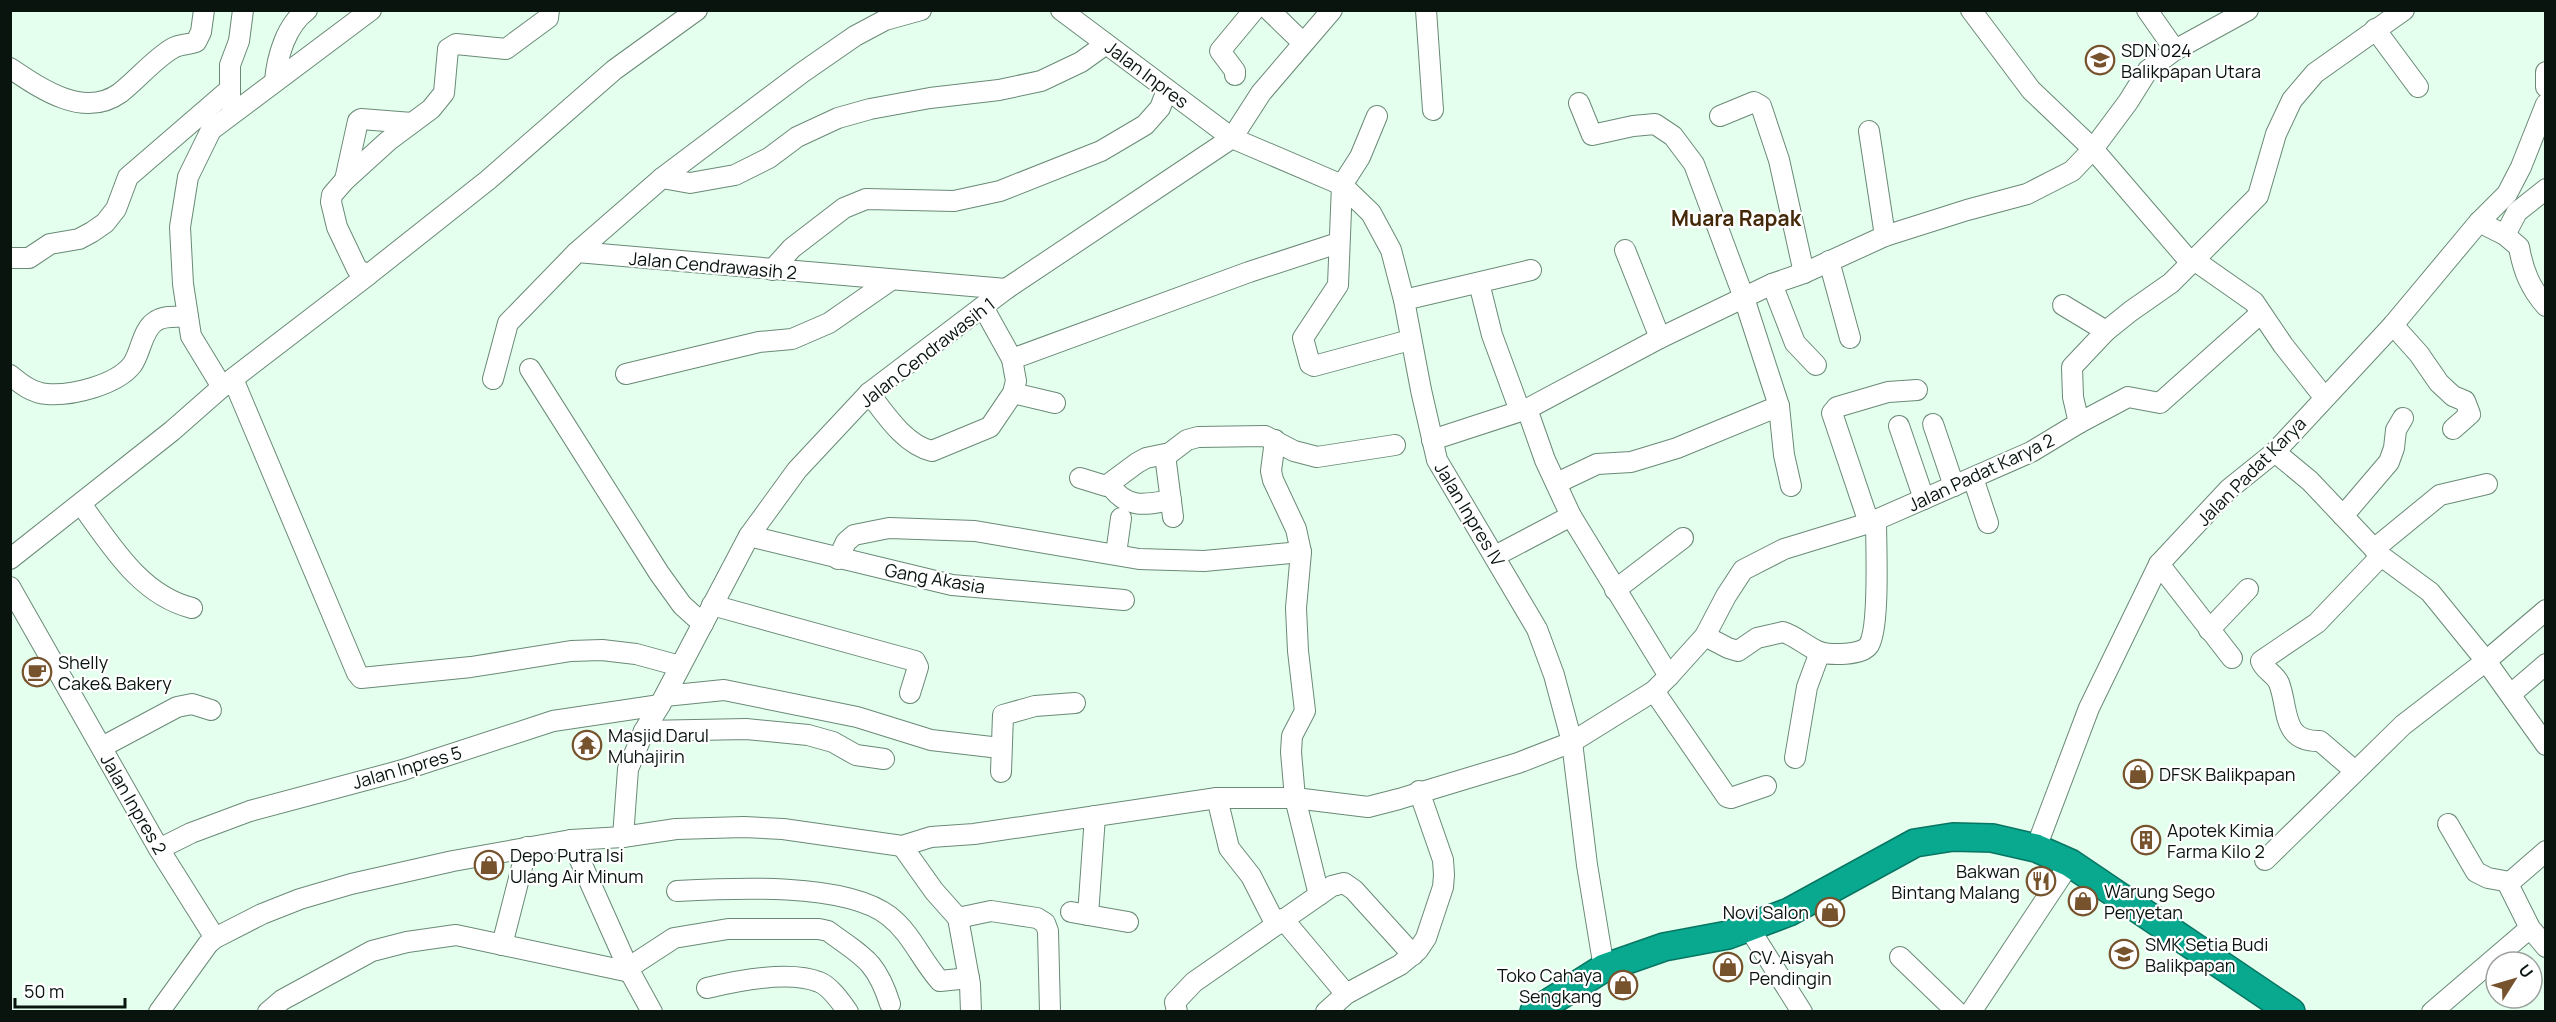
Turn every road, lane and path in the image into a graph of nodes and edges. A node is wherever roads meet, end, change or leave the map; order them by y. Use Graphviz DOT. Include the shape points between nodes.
graph roads {
  1 [pos="204,10"];
  2 [pos="243,10"];
  3 [pos="307,10"];
  4 [pos="371,10"];
  5 [pos="549,10"];
  6 [pos="697,10"];
  7 [pos="921,10"];
  8 [pos="1061,10"];
  9 [pos="1254,10"];
  10 [pos="1269,10"];
  11 [pos="1332,10"];
  12 [pos="1426,10"];
  13 [pos="1971,10"];
  14 [pos="2147,10"];
  15 [pos="2248,10"];
  16 [pos="2390,20"];
  17 [pos="1303,43"];
  18 [pos="1106,44"];
  19 [pos="2175,50"];
  20 [pos="10,68"];
  21 [pos="2546,72"];
  22 [pos="1235,75"];
  23 [pos="275,81"];
  24 [pos="2418,87"];
  25 [pos="2546,87"];
  26 [pos="230,89"];
  27 [pos="1167,90"];
  28 [pos="1580,103"];
  29 [pos="2546,104"];
  30 [pos="1433,110"];
  31 [pos="230,114"];
  32 [pos="1377,116"];
  33 [pos="1720,116"];
  34 [pos="412,123"];
  35 [pos="1869,131"];
  36 [pos="1232,138"];
  37 [pos="2093,149"];
  38 [pos="662,178"];
  39 [pos="345,180"];
  40 [pos="1342,186"];
  41 [pos="2546,189"];
  42 [pos="2479,222"];
  43 [pos="2505,235"];
  44 [pos="1885,236"];
  45 [pos="1338,243"];
  46 [pos="1625,250"];
  47 [pos="577,252"];
  48 [pos="10,258"];
  49 [pos="1830,261"];
  50 [pos="2193,262"];
  51 [pos="772,270"];
  52 [pos="1531,270"];
  53 [pos="1804,273"];
  54 [pos="368,275"];
  55 [pos="891,280"];
  56 [pos="1479,283"];
  57 [pos="1772,284"];
  58 [pos="1006,289"];
  59 [pos="1744,298"];
  60 [pos="1404,300"];
  61 [pos="2063,305"];
  62 [pos="2546,306"];
  63 [pos="983,307"];
  64 [pos="2261,313"];
  65 [pos="188,317"];
  66 [pos="2393,326"];
  67 [pos="2106,332"];
  68 [pos="1660,338"];
  69 [pos="1850,338"];
  70 [pos="1410,340"];
  71 [pos="1012,358"];
  72 [pos="1816,365"];
  73 [pos="530,369"];
  74 [pos="626,374"];
  75 [pos="10,375"];
  76 [pos="493,379"];
  77 [pos="228,383"];
  78 [pos="1917,390"];
  79 [pos="869,393"];
  80 [pos="1013,393"];
  81 [pos="2324,397"];
  82 [pos="1055,403"];
  83 [pos="1779,406"];
  84 [pos="1523,410"];
  85 [pos="2403,418"];
  86 [pos="2079,423"];
  87 [pos="1933,424"];
  88 [pos="1899,426"];
  89 [pos="2453,429"];
  90 [pos="1275,440"];
  91 [pos="1431,440"];
  92 [pos="1395,445"];
  93 [pos="2275,452"];
  94 [pos="1165,454"];
  95 [pos="1080,478"];
  96 [pos="1972,478"];
  97 [pos="1557,483"];
  98 [pos="2487,484"];
  99 [pos="1110,485"];
  100 [pos="1791,486"];
  101 [pos="1954,486"];
  102 [pos="1923,499"];
  103 [pos="81,504"];
  104 [pos="1571,516"];
  105 [pos="2343,516"];
  106 [pos="1120,518"];
  107 [pos="1873,522"];
  108 [pos="1988,523"];
  109 [pos="749,536"];
  110 [pos="1683,538"];
  111 [pos="1300,552"];
  112 [pos="2378,553"];
  113 [pos="1116,554"];
  114 [pos="1495,556"];
  115 [pos="10,559"];
  116 [pos="838,559"];
  117 [pos="2159,564"];
  118 [pos="10,587"];
  119 [pos="2248,589"];
  120 [pos="1615,590"];
  121 [pos="1124,600"];
  122 [pos="712,605"];
  123 [pos="192,608"];
  124 [pos="2546,610"];
  125 [pos="703,624"];
  126 [pos="2209,630"];
  127 [pos="1705,636"];
  128 [pos="1820,652"];
  129 [pos="2232,658"];
  130 [pos="2486,661"];
  131 [pos="2546,664"];
  132 [pos="681,666"];
  133 [pos="1669,676"];
  134 [pos="1654,691"];
  135 [pos="910,693"];
  136 [pos="2511,694"];
  137 [pos="662,700"];
  138 [pos="1075,702"];
  139 [pos="211,710"];
  140 [pos="644,731"];
  141 [pos="1572,742"];
  142 [pos="2546,745"];
  143 [pos="102,747"];
  144 [pos="1000,748"];
  145 [pos="1795,758"];
  146 [pos="884,759"];
  147 [pos="2355,771"];
  148 [pos="1001,772"];
  149 [pos="1766,786"];
  150 [pos="1419,791"];
  151 [pos="1217,798"];
  152 [pos="1295,798"];
  153 [pos="1095,816"];
  154 [pos="2448,824"];
  155 [pos="623,837"];
  156 [pos="571,840"];
  157 [pos="902,846"];
  158 [pos="527,847"];
  159 [pos="2036,848"];
  160 [pos="159,849"];
  161 [pos="2546,851"];
  162 [pos="2265,860"];
  163 [pos="2070,863"];
  164 [pos="2510,882"];
  165 [pos="676,891"];
  166 [pos="1319,895"];
  167 [pos="958,918"];
  168 [pos="1128,922"];
  169 [pos="1280,922"];
  170 [pos="1749,928"];
  171 [pos="215,938"];
  172 [pos="2541,938"];
  173 [pos="502,945"];
  174 [pos="1413,955"];
  175 [pos="1900,957"];
  176 [pos="1604,968"];
  177 [pos="629,970"];
  178 [pos="969,978"];
  179 [pos="706,988"];
  180 [pos="1346,994"];
  181 [pos="890,1004"];
  182 [pos="159,1011"];
  183 [pos="268,1011"];
  184 [pos="652,1011"];
  185 [pos="848,1011"];
  186 [pos="971,1011"];
  187 [pos="1050,1011"];
  188 [pos="1177,1011"];
  189 [pos="1326,1011"];
  190 [pos="1534,1011"];
  191 [pos="1802,1011"];
  192 [pos="1957,1011"];
  193 [pos="1971,1011"];
  194 [pos="2291,1011"];
  195 [pos="2432,1011"];
  1 -- 20 [label="street" via="196,42 173,48 105,101 67,100 41,89"];
  2 -- 26 [label="street" via="239,40 230,65"];
  3 -- 23 [label="street" via="277,59"];
  4 -- 23 [label="street"];
  5 -- 34 [label="street" via="548,18 506,49 452,46 448,50 444,93"];
  6 -- 54 [label="street" via="614,70 488,180"];
  7 -- 38 [label="street" via="885,20 855,36"];
  8 -- 18 [label="street, Jalan Inpres"];
  9 -- 22 [label="street" via="1220,51"];
  10 -- 17 [label="street"];
  11 -- 17 [label="street"];
  12 -- 30 [label="street"];
  13 -- 37 [label="street" via="2031,90"];
  14 -- 19 [label="street"];
  15 -- 19 [label="street"];
  16 -- 24 [label="street"];
  16 -- 50 [label="street" via="2315,73 2292,100 2276,134 2258,196"];
  17 -- 36 [label="street" via="1261,93"];
  18 -- 27 [label="street, Jalan Inpres"];
  18 -- 38 [label="street" via="1081,62 1041,81 870,109 838,118 797,137 770,158 735,175 690,183"];
  19 -- 37 [label="street" via="2148,70"];
  21 -- 25 [label="street"];
  23 -- 31 [label="street"];
  26 -- 31 [label="street"];
  26 -- 48 [label="street" via="128,177 122,198 105,223 79,239 45,247 29,258"];
  27 -- 36 [label="street, Jalan Inpres"];
  27 -- 51 [label="street" via="1160,108 1145,125 1101,152 1000,191 954,201 866,199 844,208 792,248"];
  28 -- 59 [label="street" via="1592,135 1655,124 1673,136 1694,164"];
  29 -- 42 [label="street, Jalan Padat Karya" via="2522,167 2507,194"];
  31 -- 65 [label="street" via="206,137 188,177 180,227"];
  32 -- 40 [label="street" via="1360,157"];
  33 -- 53 [label="street" via="1754,102 1761,106 1779,160"];
  34 -- 39 [label="street"];
  34 -- 39 [label="street" via="358,121"];
  35 -- 44 [label="street"];
  36 -- 40 [label="street, Jalan Inpres IV"];
  36 -- 58 [label="street, Jalan Cendrawasih 1"];
  37 -- 44 [label="street" via="2072,171 2028,194"];
  37 -- 50 [label="street" via="2127,192"];
  38 -- 47 [label="street"];
  39 -- 54 [label="street" via="332,195 337,227 357,269"];
  40 -- 45 [label="street"];
  40 -- 60 [label="street, Jalan Inpres IV" via="1371,213 1391,250"];
  41 -- 43 [label="street" via="2517,212"];
  42 -- 43 [label="street"];
  42 -- 66 [label="street, Jalan Padat Karya"];
  43 -- 62 [label="street" via="2519,248 2531,288"];
  44 -- 49 [label="street"];
  45 -- 70 [label="street" via="1338,285 1303,338 1310,364"];
  45 -- 71 [label="street"];
  46 -- 68 [label="street"];
  47 -- 51 [label="street, Jalan Cendrawasih 2"];
  47 -- 76 [label="street" via="508,323"];
  49 -- 53 [label="street"];
  49 -- 69 [label="street"];
  50 -- 64 [label="street" via="2254,302"];
  50 -- 67 [label="street"];
  51 -- 55 [label="street, Jalan Cendrawasih 2"];
  52 -- 56 [label="street"];
  53 -- 57 [label="street"];
  54 -- 77 [label="street"];
  55 -- 58 [label="street, Jalan Cendrawasih 2"];
  55 -- 74 [label="street" via="829,322 792,339 759,342"];
  56 -- 60 [label="street"];
  56 -- 84 [label="street" via="1492,335"];
  57 -- 59 [label="street"];
  57 -- 72 [label="street" via="1795,343"];
  58 -- 63 [label="street, Jalan Cendrawasih 1"];
  59 -- 68 [label="street"];
  59 -- 83 [label="street"];
  60 -- 70 [label="street, Jalan Inpres IV"];
  61 -- 67 [label="street"];
  63 -- 71 [label="street"];
  63 -- 79 [label="street, Jalan Cendrawasih 1"];
  64 -- 81 [label="street"];
  64 -- 86 [label="street, Jalan Padat Karya 2" via="2160,403 2128,397"];
  65 -- 75 [label="street" via="157,320 134,363 107,384 46,394 27,388"];
  65 -- 77 [label="street" via="191,336"];
  66 -- 81 [label="street, Jalan Padat Karya"];
  66 -- 89 [label="street" via="2439,383 2468,405 2470,414"];
  67 -- 86 [label="street" via="2072,367"];
  68 -- 84 [label="street"];
  70 -- 91 [label="street, Jalan Inpres IV"];
  71 -- 80 [label="street" via="1016,381"];
  73 -- 125 [label="street" via="658,573"];
  77 -- 103 [label="street"];
  77 -- 132 [label="street" via="361,678 471,667 571,651 636,654"];
  78 -- 107 [label="street" via="1888,392 1837,407 1832,413"];
  79 -- 80 [label="street" via="895,426 932,451 988,429"];
  79 -- 109 [label="street, Jalan Cendrawasih 1" via="797,470"];
  80 -- 82 [label="street"];
  81 -- 93 [label="street, Jalan Padat Karya"];
  83 -- 97 [label="street" via="1677,448 1631,462 1597,464"];
  83 -- 100 [label="street"];
  84 -- 91 [label="street"];
  84 -- 97 [label="street"];
  85 -- 105 [label="street" via="2396,430 2389,462"];
  86 -- 96 [label="street, Jalan Padat Karya 2" via="2031,452"];
  87 -- 101 [label="street"];
  88 -- 102 [label="street"];
  90 -- 92 [label="street" via="1294,451 1317,457"];
  90 -- 94 [label="street" via="1254,435 1198,437"];
  90 -- 111 [label="street" via="1273,480 1296,529"];
  91 -- 114 [label="street, Jalan Inpres IV" via="1437,460 1462,506"];
  93 -- 105 [label="street"];
  93 -- 117 [label="street, Jalan Padat Karya" via="2229,489"];
  94 -- 99 [label="street" via="1137,463"];
  94 -- 99 [label="street" via="1172,508 1128,502"];
  95 -- 99 [label="street" via="1102,487"];
  96 -- 101 [label="street, Jalan Padat Karya 2"];
  96 -- 108 [label="street"];
  97 -- 104 [label="street"];
  98 -- 112 [label="street" via="2440,495"];
  101 -- 102 [label="street, Jalan Padat Karya 2"];
  102 -- 107 [label="street, Jalan Padat Karya 2"];
  103 -- 115 [label="street"];
  103 -- 123 [label="street" via="143,582 175,603"];
  104 -- 114 [label="street"];
  104 -- 120 [label="street"];
  105 -- 112 [label="street"];
  106 -- 113 [label="street"];
  107 -- 127 [label="street, Jalan Padat Karya 2" via="1784,549 1743,570"];
  107 -- 128 [label="street" via="1876,614 1869,643 1852,654"];
  109 -- 116 [label="street, Gang Akasia"];
  109 -- 122 [label="street, Jalan Cendrawasih 1"];
  110 -- 120 [label="street"];
  111 -- 113 [label="street" via="1196,561"];
  111 -- 152 [label="street" via="1296,608 1305,711 1292,736 1290,752"];
  112 -- 130 [label="street" via="2430,592"];
  112 -- 147 [label="street" via="2362,579 2317,623 2261,661 2279,683 2286,721 2295,733 2310,741 2320,741"];
  113 -- 116 [label="street" via="975,531 889,528 854,535"];
  114 -- 141 [label="street, Jalan Inpres IV" via="1538,629"];
  116 -- 121 [label="street, Gang Akasia" via="952,585"];
  117 -- 126 [label="street"];
  117 -- 159 [label="street, Jalan Padat Karya" via="2089,708"];
  118 -- 143 [label="street, Jalan Inpres 2"];
  119 -- 126 [label="street"];
  120 -- 133 [label="street"];
  122 -- 125 [label="street, Jalan Cendrawasih 1"];
  122 -- 135 [label="street" via="915,661 918,668"];
  124 -- 130 [label="street"];
  125 -- 132 [label="street, Jalan Cendrawasih 1"];
  126 -- 129 [label="street"];
  127 -- 128 [label="street" via="1738,651 1757,639 1783,632"];
  127 -- 133 [label="street, Jalan Padat Karya 2"];
  128 -- 145 [label="street" via="1807,687"];
  130 -- 136 [label="street"];
  130 -- 147 [label="street" via="2403,725"];
  131 -- 136 [label="street"];
  132 -- 137 [label="street, Jalan Cendrawasih 1"];
  133 -- 134 [label="street, Jalan Padat Karya 2"];
  134 -- 141 [label="street, Jalan Padat Karya 2"];
  134 -- 149 [label="street" via="1727,797"];
  136 -- 142 [label="street"];
  137 -- 140 [label="street, Jalan Cendrawasih 1"];
  137 -- 144 [label="street, Jalan Inpres 5" via="724,690 857,717 931,740"];
  137 -- 160 [label="street, Jalan Inpres 5" via="553,722 403,770 242,814"];
  138 -- 144 [label="street" via="1006,713"];
  139 -- 143 [label="street" via="183,705"];
  140 -- 146 [label="street" via="746,729 808,735 833,742 856,755"];
  140 -- 155 [label="street, Jalan Cendrawasih 1" via="628,769"];
  141 -- 150 [label="street, Jalan Padat Karya 2" via="1518,763"];
  141 -- 176 [label="street, Jalan Inpres IV"];
  143 -- 160 [label="street, Jalan Inpres 2"];
  144 -- 148 [label="street"];
  147 -- 162 [label="street"];
  150 -- 152 [label="street, Jalan Padat Karya 2" via="1368,807"];
  150 -- 174 [label="street" via="1443,860 1444,875 1428,932"];
  151 -- 152 [label="street, Jalan Padat Karya 2"];
  151 -- 153 [label="street, Jalan Padat Karya 2"];
  151 -- 169 [label="street" via="1229,848"];
  152 -- 166 [label="street"];
  153 -- 157 [label="street, Jalan Padat Karya 2" via="931,837"];
  153 -- 168 [label="street" via="1080,914"];
  154 -- 164 [label="street" via="2476,872"];
  155 -- 156 [label="street"];
  155 -- 157 [label="street" via="676,829 744,827"];
  156 -- 158 [label="street"];
  156 -- 177 [label="street"];
  157 -- 167 [label="street"];
  158 -- 171 [label="street" via="343,886 280,907"];
  158 -- 173 [label="street"];
  159 -- 163 [label="highway"];
  159 -- 170 [label="highway" via="1992,838 1953,837 1915,843 1789,912"];
  160 -- 171 [label="street, Jalan Inpres 2"];
  161 -- 164 [label="street"];
  163 -- 193 [label="street"];
  163 -- 194 [label="highway"];
  164 -- 172 [label="street" via="2509,887"];
  165 -- 178 [label="street" via="734,888 827,893 867,902 909,934 940,981"];
  166 -- 169 [label="street"];
  166 -- 174 [label="street" via="1344,883"];
  167 -- 178 [label="street"];
  167 -- 187 [label="street" via="991,911 1037,918 1045,923"];
  169 -- 180 [label="street"];
  169 -- 188 [label="street" via="1194,982 1175,1002"];
  170 -- 176 [label="highway" via="1664,947"];
  170 -- 191 [label="street"];
  171 -- 182 [label="street"];
  172 -- 195 [label="street"];
  173 -- 177 [label="street"];
  173 -- 183 [label="street" via="456,935 383,947 356,958"];
  174 -- 180 [label="street"];
  175 -- 192 [label="street"];
  176 -- 190 [label="highway"];
  177 -- 181 [label="street" via="674,938 728,928 819,929 828,931 873,965"];
  177 -- 184 [label="street"];
  178 -- 186 [label="street"];
  179 -- 185 [label="street" via="762,978 819,982"];
  180 -- 189 [label="street"];
}
